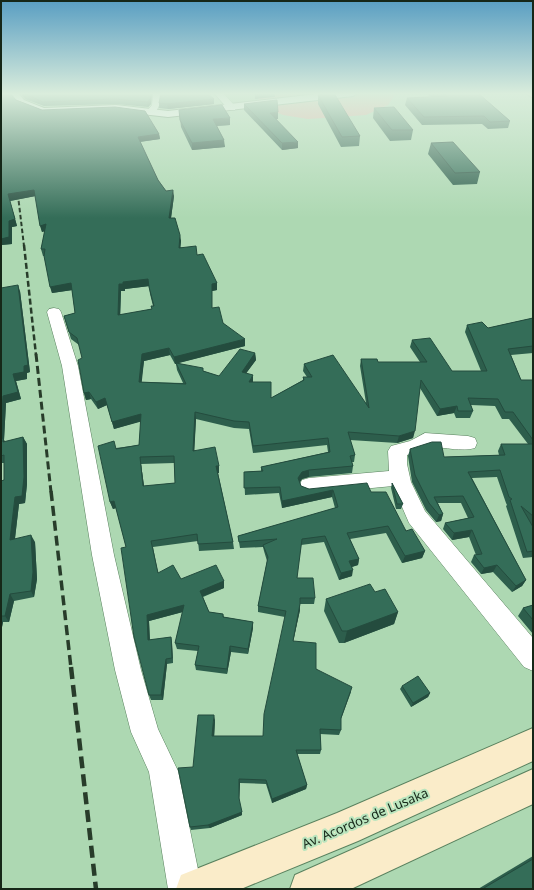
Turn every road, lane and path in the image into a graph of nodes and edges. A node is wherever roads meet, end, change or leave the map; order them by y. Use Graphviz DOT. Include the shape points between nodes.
graph roads {
  1 [pos="54,312"];
  2 [pos="468,443"];
  3 [pos="400,478"];
  4 [pos="309,486"];
  5 [pos="533,658"];
  6 [pos="533,744"];
  7 [pos="533,786"];
  8 [pos="185,889"];
  9 [pos="195,889"];
  10 [pos="309,889"];
  1 -- 8 [label="street" via="70,366 103,555 128,670 145,732 163,771"];
  2 -- 3 [label="street" via="426,440 413,447 401,449 396,454"];
  3 -- 4 [label="street"];
  3 -- 5 [label="street" via="418,518"];
  6 -- 9 [label="main road, Av. Acordos de Lusaka" via="345,828"];
  7 -- 10 [label="main road"];
}
